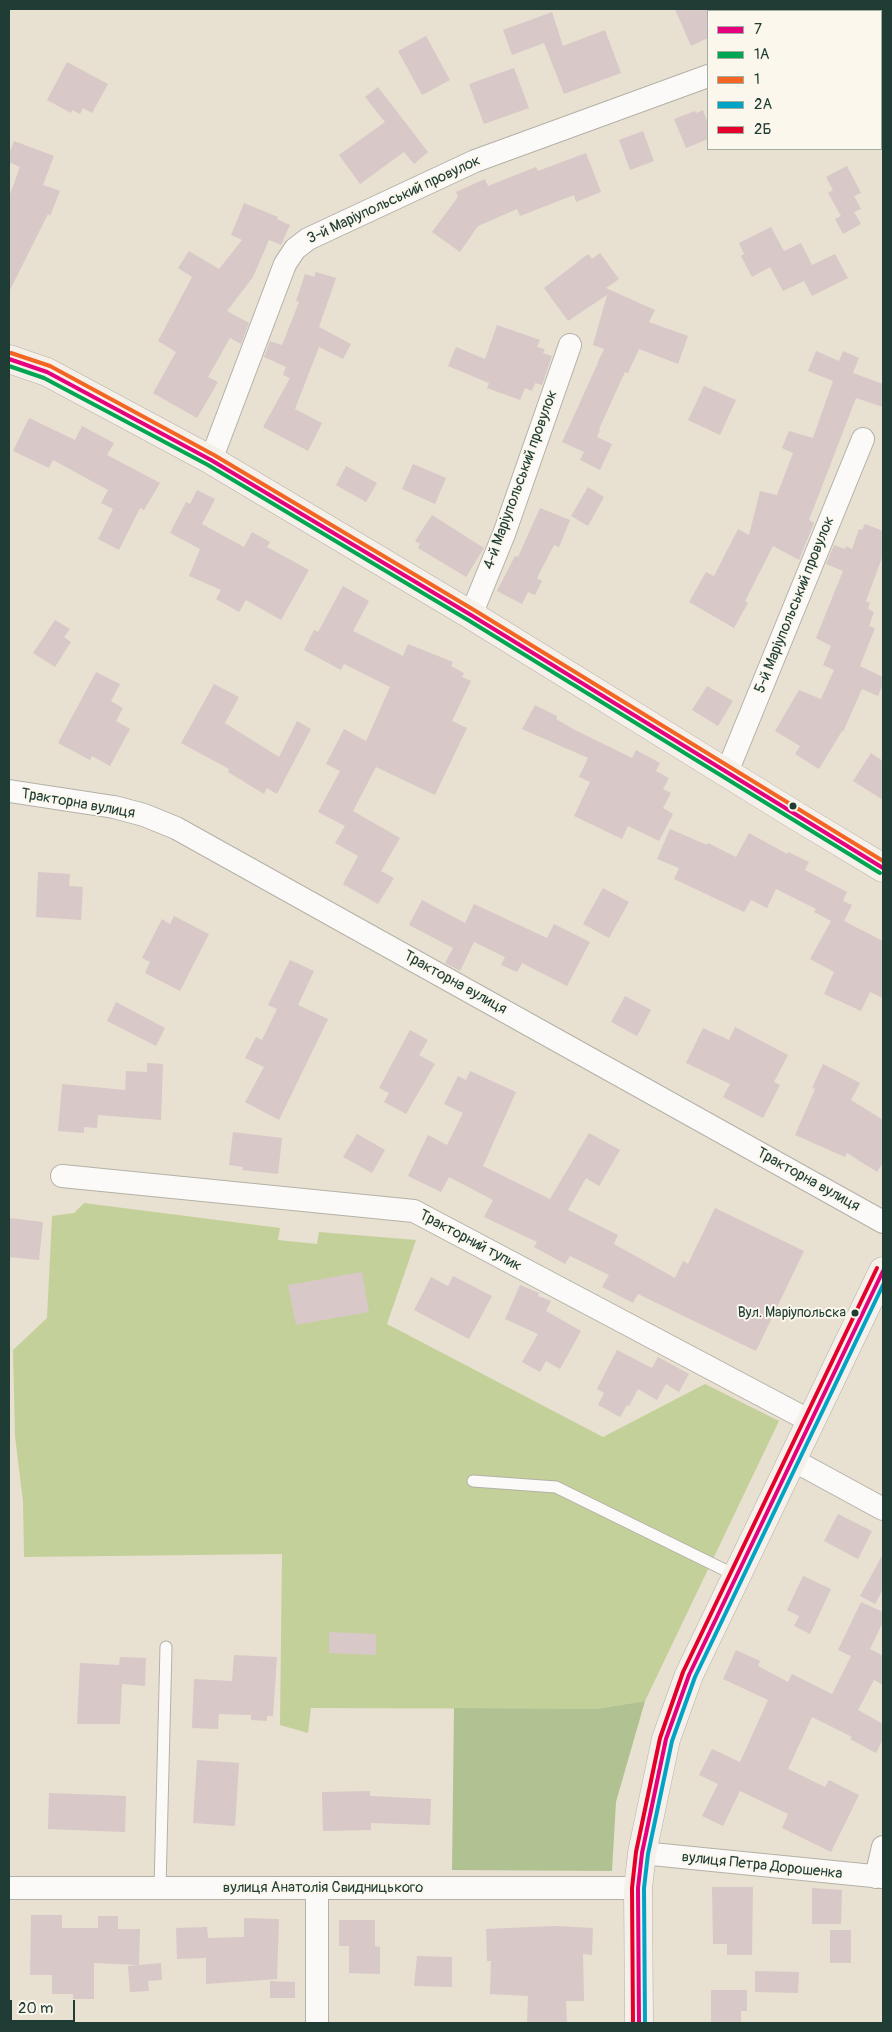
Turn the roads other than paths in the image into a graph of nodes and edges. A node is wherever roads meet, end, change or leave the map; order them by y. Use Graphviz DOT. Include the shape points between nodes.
graph roads {
  1 [pos="707,76"];
  2 [pos="570,345"];
  3 [pos="9,359"];
  4 [pos="864,439"];
  5 [pos="211,460"];
  6 [pos="471,615"];
  7 [pos="727,772"];
  8 [pos="9,791"];
  9 [pos="883,868"];
  10 [pos="62,1176"];
  11 [pos="883,1222"];
  12 [pos="883,1271"];
  13 [pos="812,1422"];
  14 [pos="793,1460"];
  15 [pos="474,1481"];
  16 [pos="883,1509"];
  17 [pos="737,1576"];
  18 [pos="166,1646"];
  19 [pos="883,1847"];
  20 [pos="642,1853"];
  21 [pos="880,1877"];
  22 [pos="9,1888"];
  23 [pos="160,1888"];
  24 [pos="317,1888"];
  25 [pos="638,1888"];
  26 [pos="317,2023"];
  27 [pos="639,2023"];
  1 -- 5 [label="street, 3-й Маріупольський провулок" via="475,161 308,239 285,264"];
  2 -- 6 [label="street, 4-й Маріупольський провулок" via="504,534"];
  3 -- 5 [label="main road" via="48,372"];
  4 -- 7 [label="street, 5-й Маріупольський провулок"];
  5 -- 6 [label="main road"];
  6 -- 7 [label="main road"];
  7 -- 9 [label="main road"];
  8 -- 11 [label="street, Тракторна вулиця" via="114,807 176,828"];
  10 -- 13 [label="street, Тракторний тупик" via="414,1211"];
  12 -- 13 [label="main road"];
  13 -- 14 [label="main road"];
  14 -- 16 [label="street"];
  14 -- 17 [label="main road"];
  15 -- 17 [label="lane" via="556,1487"];
  17 -- 20 [label="main road" via="689,1675 666,1739"];
  18 -- 23 [label="lane"];
  19 -- 21 [label="street"];
  20 -- 21 [label="street, вулиця Петра Дорошенка"];
  20 -- 25 [label="main road"];
  22 -- 23 [label="street, вулиця Анатолія Свидницького"];
  23 -- 24 [label="street, вулиця Анатолія Свидницького"];
  24 -- 25 [label="street, вулиця Анатолія Свидницького"];
  24 -- 26 [label="street"];
  25 -- 27 [label="main road"];
}
